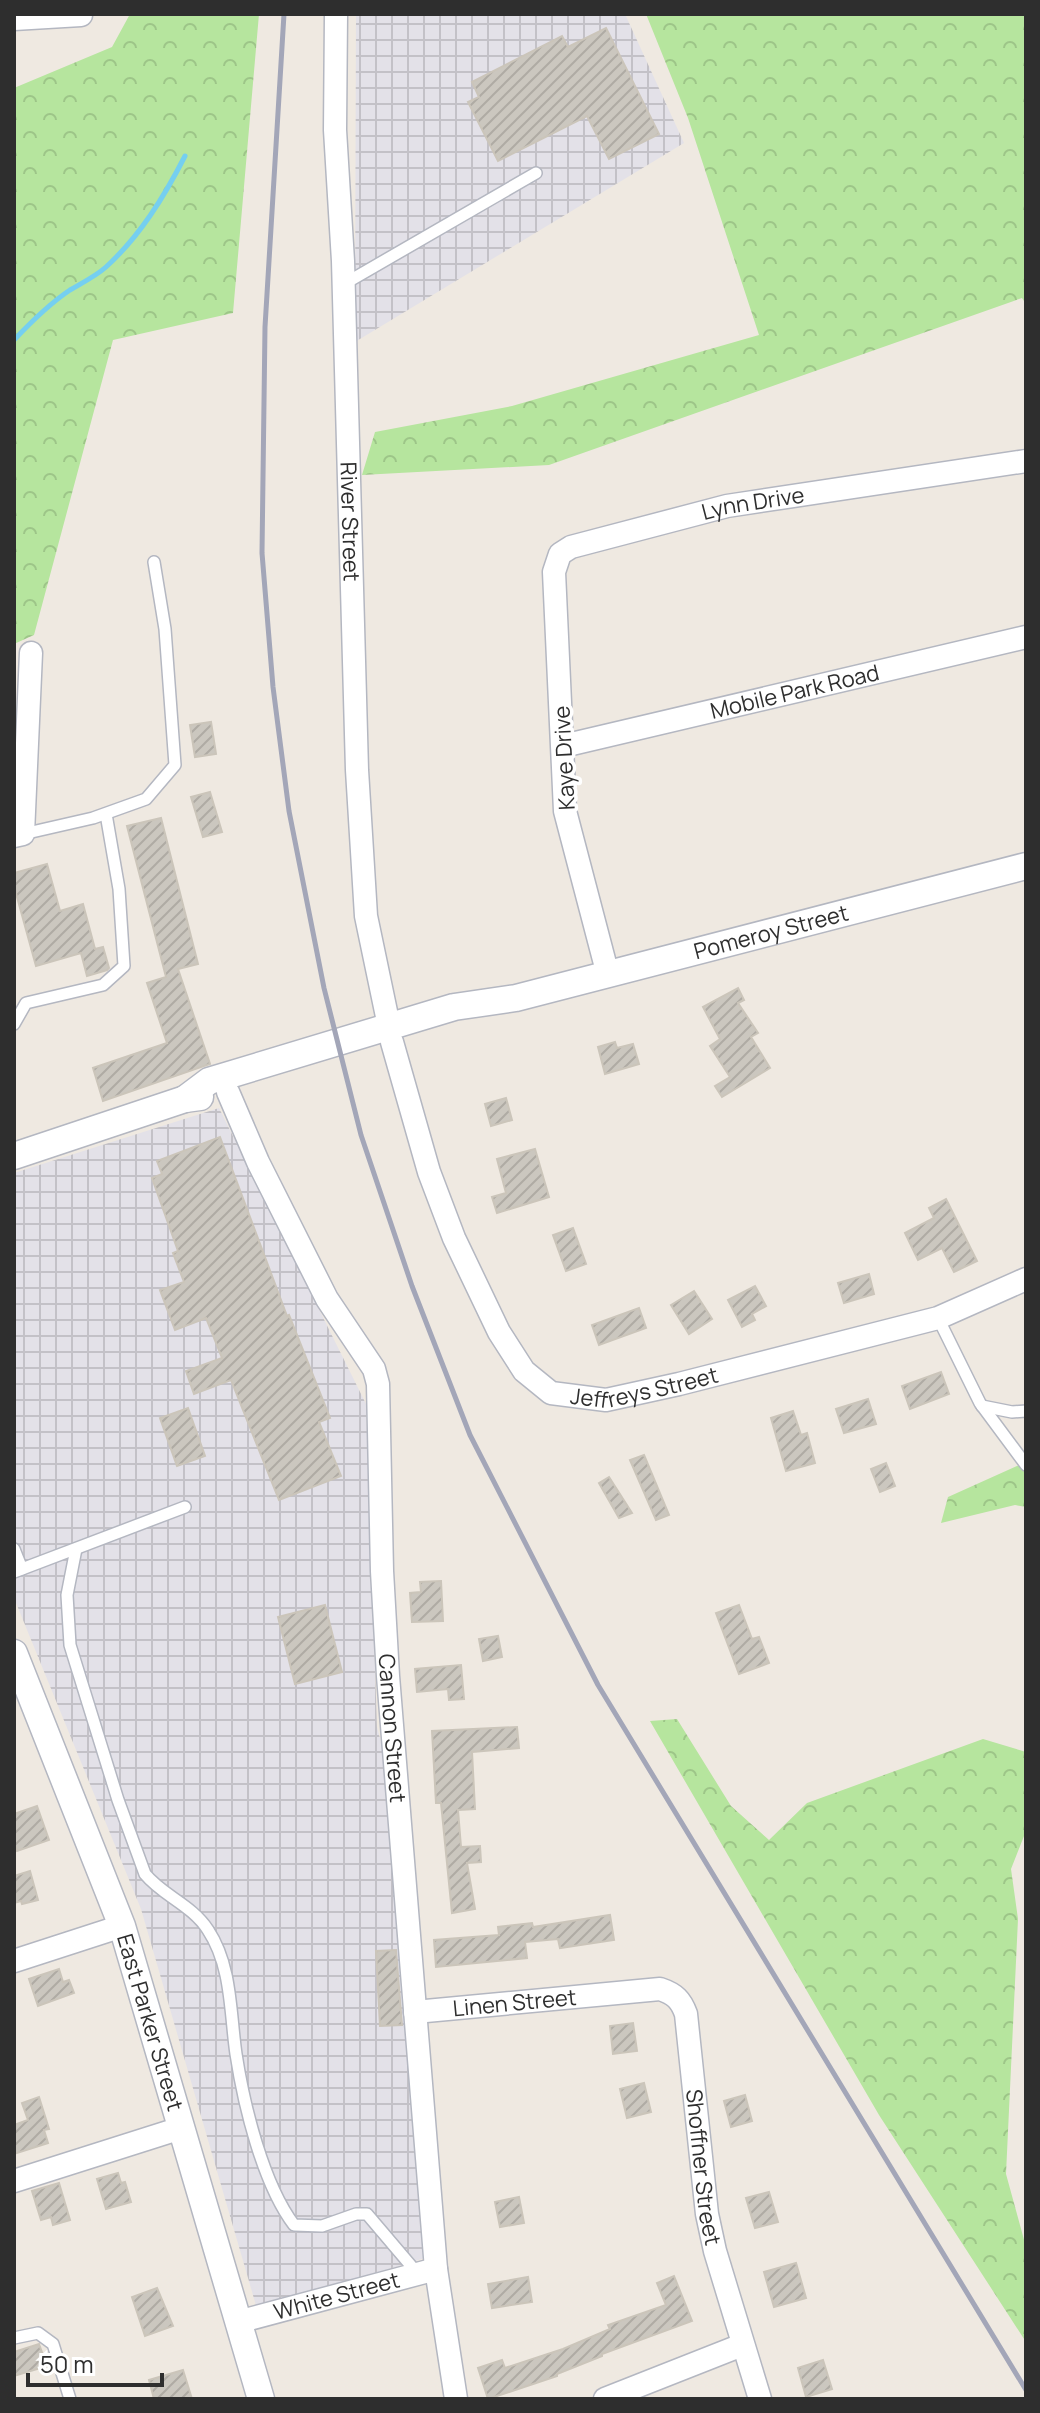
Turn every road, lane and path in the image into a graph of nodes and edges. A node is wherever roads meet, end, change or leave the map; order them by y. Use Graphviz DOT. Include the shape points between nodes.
graph roads {
  1 [pos="336,14"];
  2 [pos="14,19"];
  3 [pos="82,21"];
  4 [pos="536,173"];
  5 [pos="344,284"];
  6 [pos="1026,461"];
  7 [pos="154,562"];
  8 [pos="557,631"];
  9 [pos="1026,637"];
  10 [pos="31,653"];
  11 [pos="563,746"];
  12 [pos="106,814"];
  13 [pos="18,835"];
  14 [pos="1026,866"];
  15 [pos="608,975"];
  16 [pos="14,1024"];
  17 [pos="391,1034"];
  18 [pos="228,1092"];
  19 [pos="185,1099"];
  20 [pos="14,1156"];
  21 [pos="429,1172"];
  22 [pos="1026,1279"];
  23 [pos="938,1318"];
  24 [pos="982,1406"];
  25 [pos="1026,1411"];
  26 [pos="1026,1465"];
  27 [pos="185,1507"];
  28 [pos="14,1549"];
  29 [pos="76,1549"];
  30 [pos="18,1571"];
  31 [pos="14,1653"];
  32 [pos="122,1926"];
  33 [pos="14,1961"];
  34 [pos="614,1994"];
  35 [pos="415,2012"];
  36 [pos="181,2128"];
  37 [pos="14,2181"];
  38 [pos="427,2271"];
  39 [pos="238,2322"];
  40 [pos="14,2338"];
  41 [pos="742,2345"];
  42 [pos="70,2399"];
  43 [pos="261,2399"];
  44 [pos="456,2399"];
  45 [pos="605,2399"];
  46 [pos="760,2399"];
  1 -- 5 [label="street, River Street" via="335,130"];
  2 -- 3 [label="street"];
  4 -- 5 [label="lane"];
  5 -- 17 [label="street, River Street" via="366,916"];
  6 -- 8 [label="street, Lynn Drive" via="773,497 571,547 560,554 554,572"];
  7 -- 12 [label="lane" via="165,629 175,765 146,799"];
  8 -- 11 [label="street, Kaye Drive"];
  9 -- 11 [label="street, Mobile Park Road"];
  10 -- 13 [label="street"];
  11 -- 15 [label="street, Kaye Drive" via="565,811"];
  12 -- 13 [label="lane"];
  12 -- 16 [label="lane" via="119,889 124,966 103,985 26,1003"];
  14 -- 15 [label="street, Pomeroy Street"];
  15 -- 17 [label="street, Pomeroy Street" via="516,998 459,1022"];
  17 -- 18 [label="street, Pomeroy Street"];
  17 -- 19 [label="street, Pomeroy Street" via="209,1081"];
  17 -- 21 [label="street, River Street"];
  18 -- 19 [label="street, Pomeroy Street"];
  18 -- 35 [label="street, Cannon Street" via="327,1299 374,1369 378,1384 385,1631"];
  19 -- 20 [label="street, Pomeroy Street"];
  21 -- 23 [label="street, Jeffreys Street" via="499,1332 524,1371 551,1393 606,1400"];
  22 -- 23 [label="street, Jeffreys Street"];
  23 -- 24 [label="lane"];
  24 -- 25 [label="lane"];
  24 -- 26 [label="lane"];
  27 -- 29 [label="lane"];
  28 -- 30 [label="lane"];
  29 -- 30 [label="lane"];
  29 -- 38 [label="lane" via="67,1623 83,1693 145,1874 207,1928 218,1949 250,2124 282,2209 294,2225 322,2226 367,2214"];
  31 -- 32 [label="street, East Parker Street"];
  32 -- 33 [label="street"];
  32 -- 36 [label="street, East Parker Street"];
  34 -- 35 [label="street, Linen Street"];
  34 -- 41 [label="street, Shoffner Street" via="660,1989 681,2001 686,2014 707,2214"];
  35 -- 38 [label="street, Cannon Street"];
  36 -- 37 [label="street"];
  36 -- 39 [label="street, East Parker Street"];
  38 -- 39 [label="street, White Street"];
  38 -- 44 [label="street, Cannon Street"];
  39 -- 43 [label="street, East Parker Street"];
  40 -- 42 [label="lane" via="38,2333 53,2344"];
  41 -- 45 [label="street"];
  41 -- 46 [label="street, Shoffner Street"];
}
